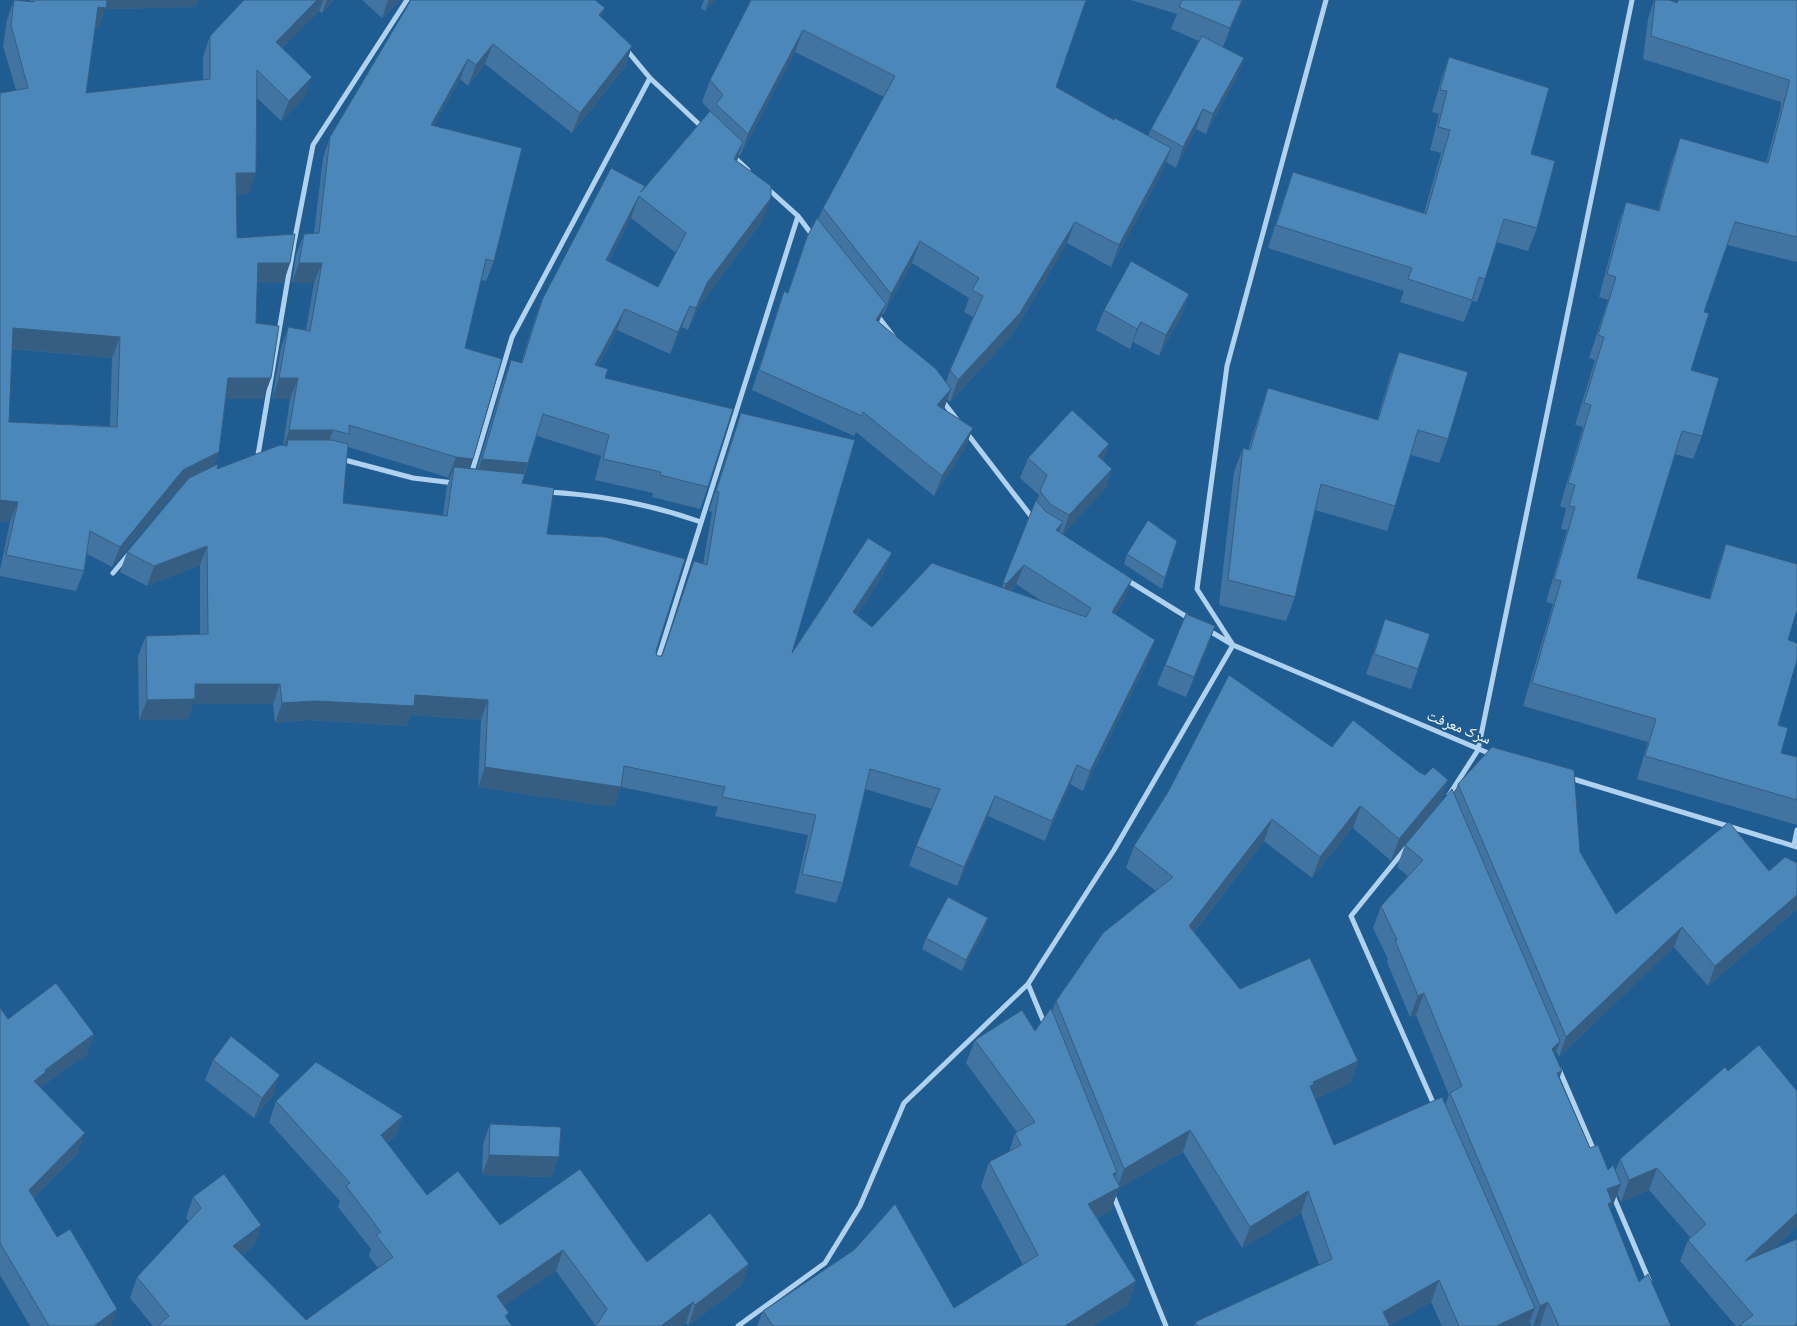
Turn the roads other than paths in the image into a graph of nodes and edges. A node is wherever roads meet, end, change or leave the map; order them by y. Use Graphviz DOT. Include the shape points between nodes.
graph roads {
  1 [pos="407,0"];
  2 [pos="1326,0"];
  3 [pos="1632,0"];
  4 [pos="622,44"];
  5 [pos="650,78"];
  6 [pos="706,131"];
  7 [pos="727,151"];
  8 [pos="756,177"];
  9 [pos="763,184"];
  10 [pos="798,216"];
  11 [pos="816,240"];
  12 [pos="872,310"];
  13 [pos="897,341"];
  14 [pos="938,395"];
  15 [pos="258,455"];
  16 [pos="267,455"];
  17 [pos="334,457"];
  18 [pos="249,459"];
  19 [pos="459,483"];
  20 [pos="468,484"];
  21 [pos="540,491"];
  22 [pos="701,522"];
  23 [pos="1040,527"];
  24 [pos="131,552"];
  25 [pos="113,573"];
  26 [pos="1124,578"];
  27 [pos="1233,645"];
  28 [pos="654,672"];
  29 [pos="1478,750"];
  30 [pos="1496,756"];
  31 [pos="1562,775"];
  32 [pos="1445,802"];
  33 [pos="1797,830"];
  34 [pos="1413,840"];
  35 [pos="1796,846"];
  36 [pos="1028,984"];
  37 [pos="1047,1030"];
  38 [pos="1555,1059"];
  39 [pos="1439,1116"];
  40 [pos="1598,1160"];
  41 [pos="1110,1187"];
  42 [pos="1610,1188"];
  43 [pos="1653,1289"];
  44 [pos="738,1326"];
  45 [pos="1166,1326"];
  1 -- 15 [label="street" via="313,145"];
  2 -- 27 [label="street" via="1227,366 1197,589"];
  3 -- 29 [label="street"];
  4 -- 5 [label="street"];
  5 -- 6 [label="street"];
  5 -- 20 [label="street" via="512,337"];
  7 -- 8 [label="street"];
  9 -- 10 [label="street"];
  10 -- 11 [label="street"];
  10 -- 22 [label="street"];
  12 -- 13 [label="street"];
  14 -- 23 [label="street"];
  15 -- 16 [label="street"];
  15 -- 18 [label="street"];
  17 -- 19 [label="street" via="412,478"];
  21 -- 22 [label="street" via="597,495 662,508"];
  22 -- 28 [label="street"];
  24 -- 25 [label="street"];
  26 -- 27 [label="street, سرک معرفت"];
  27 -- 29 [label="street, سرک معرفت"];
  27 -- 36 [label="street" via="1114,850"];
  29 -- 30 [label="street, سرک معرفت"];
  29 -- 32 [label="street"];
  31 -- 35 [label="street"];
  33 -- 35 [label="street"];
  34 -- 39 [label="street" via="1351,916"];
  36 -- 37 [label="street"];
  36 -- 44 [label="street" via="904,1103 860,1206 825,1263"];
  38 -- 40 [label="street"];
  41 -- 45 [label="street"];
  42 -- 43 [label="street"];
}
